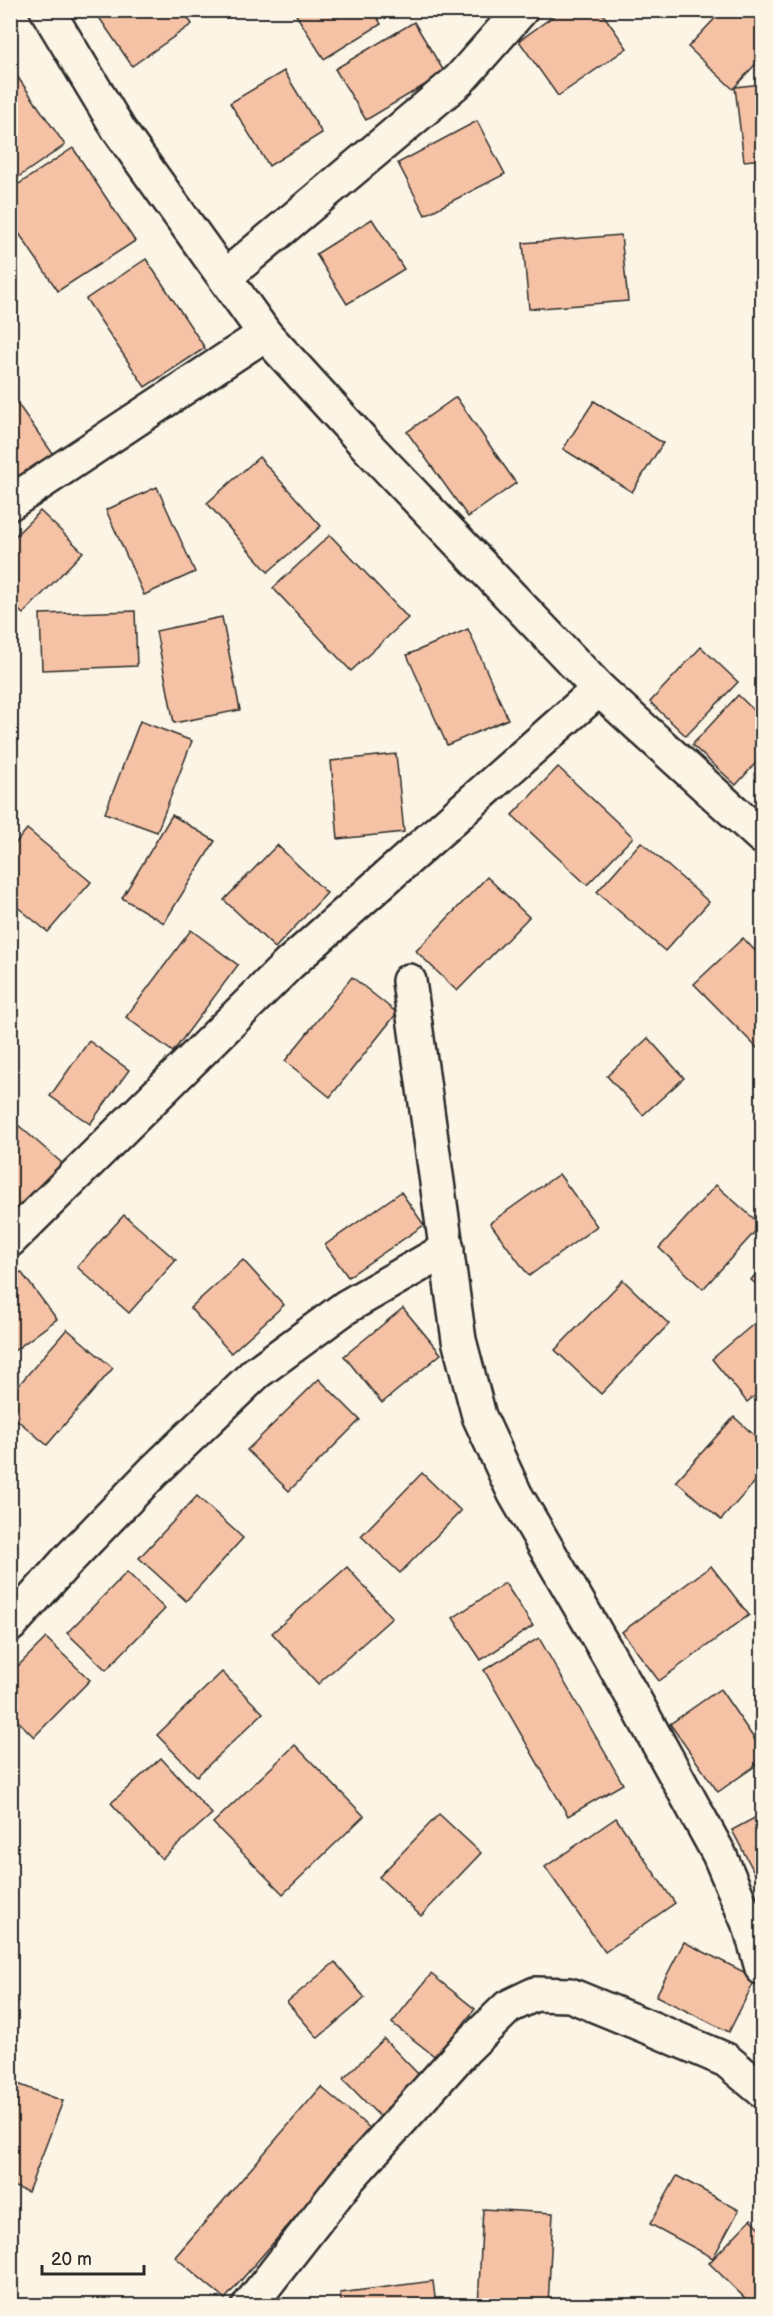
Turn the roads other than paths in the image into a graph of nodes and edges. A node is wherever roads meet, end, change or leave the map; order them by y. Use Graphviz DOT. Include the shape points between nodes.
graph roads {
  1 [pos="46,10"];
  2 [pos="521,10"];
  3 [pos="226,276"];
  4 [pos="265,334"];
  5 [pos="10,503"];
  6 [pos="599,689"];
  7 [pos="762,837"];
  8 [pos="409,981"];
  9 [pos="10,1240"];
  10 [pos="447,1249"];
  11 [pos="10,1625"];
  12 [pos="762,1968"];
  13 [pos="762,2090"];
  14 [pos="249,2306"];
  1 -- 3 [label="street" via="119,130"];
  2 -- 3 [label="street" via="459,80"];
  3 -- 4 [label="street"];
  4 -- 5 [label="street"];
  4 -- 6 [label="street"];
  6 -- 7 [label="street"];
  6 -- 9 [label="street" via="289,964"];
  8 -- 10 [label="street"];
  10 -- 11 [label="street" via="346,1307 256,1373 153,1472"];
  10 -- 12 [label="street" via="459,1340 479,1416 515,1494 719,1854 752,1929"];
  13 -- 14 [label="street" via="726,2060 658,2031 570,1995 535,1994 508,2007 464,2050 348,2179"];
}
